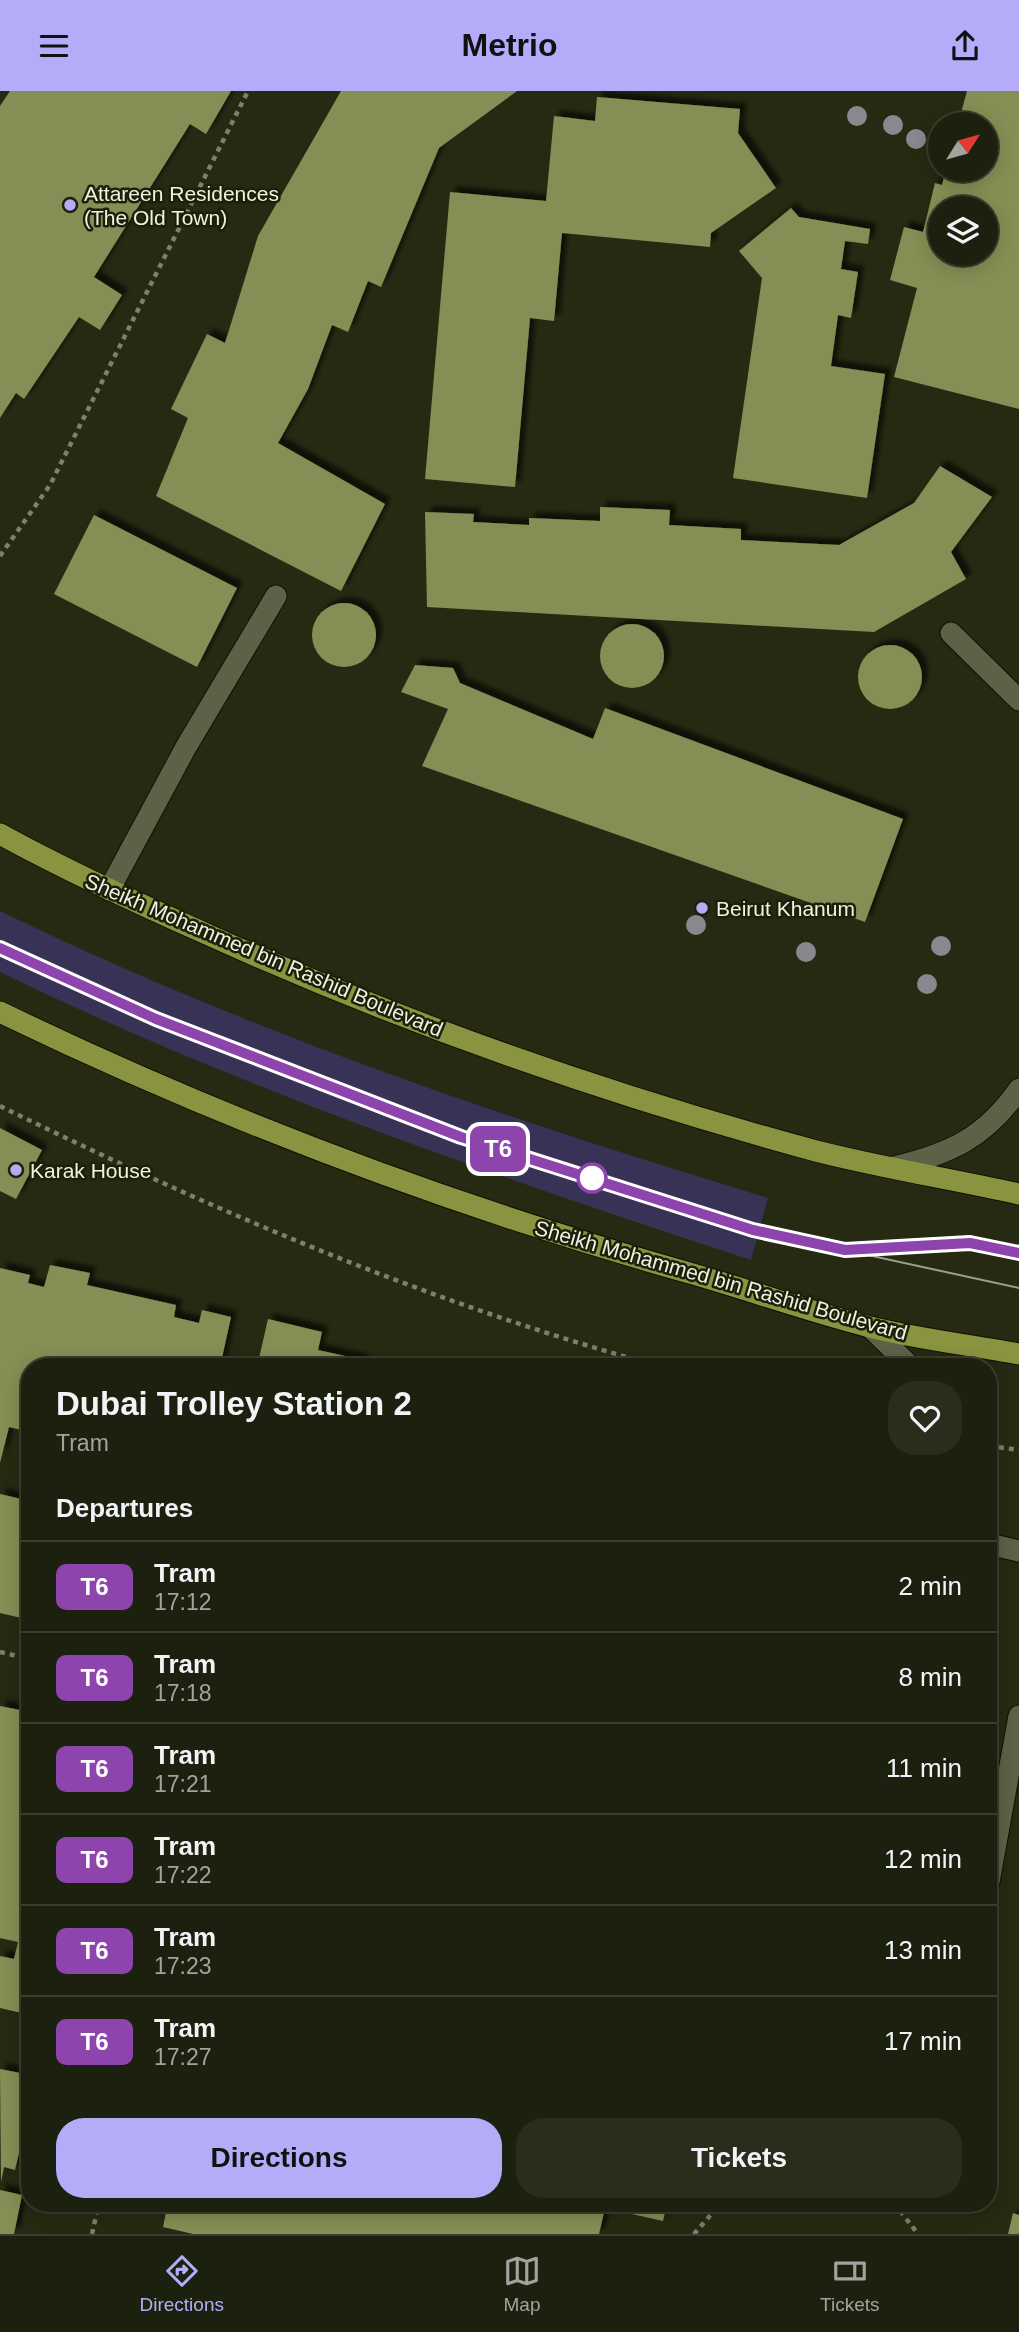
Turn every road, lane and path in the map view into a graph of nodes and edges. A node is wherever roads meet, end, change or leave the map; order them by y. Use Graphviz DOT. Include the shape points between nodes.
graph roads {
  1 [pos="248,91"];
  2 [pos="0,556"];
  3 [pos="276,596"];
  4 [pos="951,633"];
  5 [pos="1019,700"];
  6 [pos="0,834"];
  7 [pos="109,890"];
  8 [pos="0,1012"];
  9 [pos="1019,1089"];
  10 [pos="0,1106"];
  11 [pos="894,1167"];
  12 [pos="1019,1194"];
  13 [pos="870,1327"];
  14 [pos="1019,1354"];
  15 [pos="629,1358"];
  16 [pos="902,1358"];
  17 [pos="997,1446"];
  18 [pos="1019,1450"];
  19 [pos="997,1546"];
  20 [pos="1019,1551"];
  21 [pos="0,1652"];
  22 [pos="21,1657"];
  23 [pos="1019,1716"];
  24 [pos="997,1838"];
  25 [pos="97,2212"];
  26 [pos="713,2212"];
  27 [pos="901,2212"];
  28 [pos="92,2234"];
  29 [pos="694,2234"];
  30 [pos="918,2234"];
  1 -- 2 [label="path" via="50,485"];
  3 -- 7 [label="lane" via="186,747"];
  4 -- 5 [label="lane"];
  6 -- 7 [label="main road, Sheikh Mohammed bin Rashid Boulevard"];
  7 -- 11 [label="main road, Sheikh Mohammed bin Rashid Boulevard" via="372,1006 505,1055 818,1151"];
  8 -- 13 [label="main road, Sheikh Mohammed bin Rashid Boulevard" via="241,1121 406,1184 573,1240"];
  9 -- 11 [label="lane" via="1003,1112 971,1139 934,1158"];
  10 -- 15 [label="path" via="117,1163 360,1269"];
  11 -- 12 [label="main road, Sheikh Mohammed bin Rashid Boulevard"];
  13 -- 14 [label="main road, Sheikh Mohammed bin Rashid Boulevard"];
  13 -- 16 [label="lane"];
  17 -- 18 [label="path"];
  19 -- 20 [label="lane"];
  21 -- 22 [label="path"];
  23 -- 24 [label="lane"];
  25 -- 28 [label="path"];
  26 -- 29 [label="path"];
  27 -- 30 [label="path"];
}
